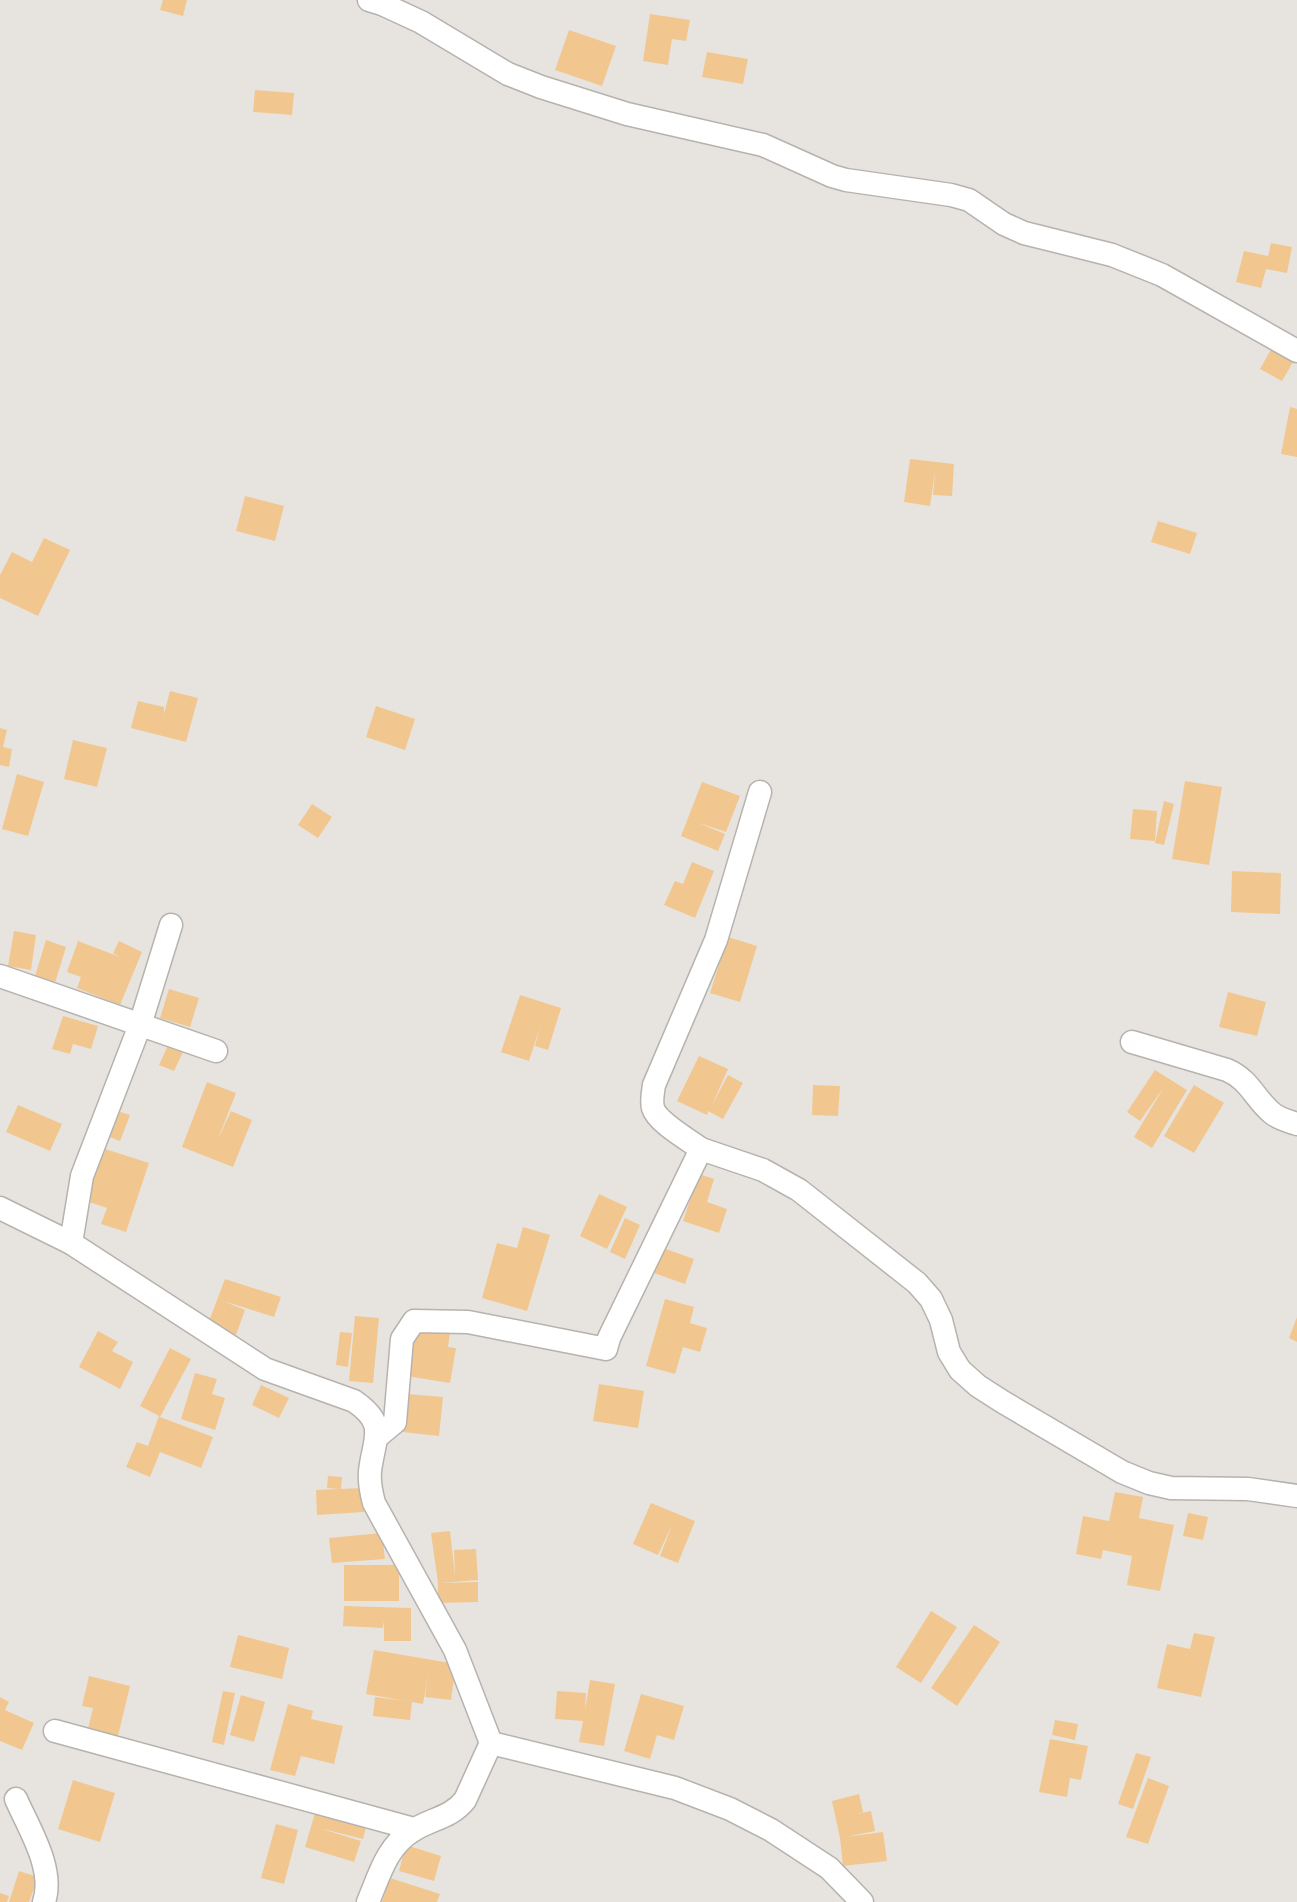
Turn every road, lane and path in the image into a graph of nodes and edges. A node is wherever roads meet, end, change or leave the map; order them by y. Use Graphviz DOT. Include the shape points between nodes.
graph roads {
  1 [pos="369,0"];
  2 [pos="1297,351"];
  3 [pos="760,792"];
  4 [pos="171,925"];
  5 [pos="0,976"];
  6 [pos="140,1025"];
  7 [pos="1132,1042"];
  8 [pos="216,1051"];
  9 [pos="1297,1124"];
  10 [pos="701,1149"];
  11 [pos="0,1208"];
  12 [pos="71,1242"];
  13 [pos="377,1437"];
  14 [pos="1297,1496"];
  15 [pos="55,1730"];
  16 [pos="491,1743"];
  17 [pos="16,1799"];
  18 [pos="414,1829"];
  19 [pos="44,1902"];
  20 [pos="368,1902"];
  21 [pos="862,1902"];
  1 -- 2 [label="street" via="421,22 508,74 540,87 627,114 763,145 846,180 969,200 1004,224 1024,232 1112,255 1162,275"];
  3 -- 10 [label="street" via="716,940 654,1085 652,1098 657,1117"];
  4 -- 6 [label="street"];
  5 -- 6 [label="street"];
  6 -- 8 [label="street"];
  6 -- 12 [label="street" via="82,1176"];
  7 -- 9 [label="street" via="1239,1075 1272,1114"];
  10 -- 13 [label="street" via="606,1349 468,1322 414,1321 402,1339 395,1422"];
  10 -- 14 [label="street" via="763,1170 799,1190 917,1283 941,1320 949,1352 960,1370 978,1386 1122,1472 1171,1488 1248,1489"];
  11 -- 12 [label="street"];
  12 -- 13 [label="street" via="265,1369 354,1401 372,1416"];
  13 -- 16 [label="street" via="370,1470 374,1502 455,1650"];
  15 -- 18 [label="street"];
  16 -- 18 [label="street" via="459,1807"];
  16 -- 21 [label="street" via="675,1788 723,1806 806,1851 829,1868"];
  17 -- 19 [label="street" via="45,1866 48,1879"];
  18 -- 20 [label="street" via="392,1850"];
}
